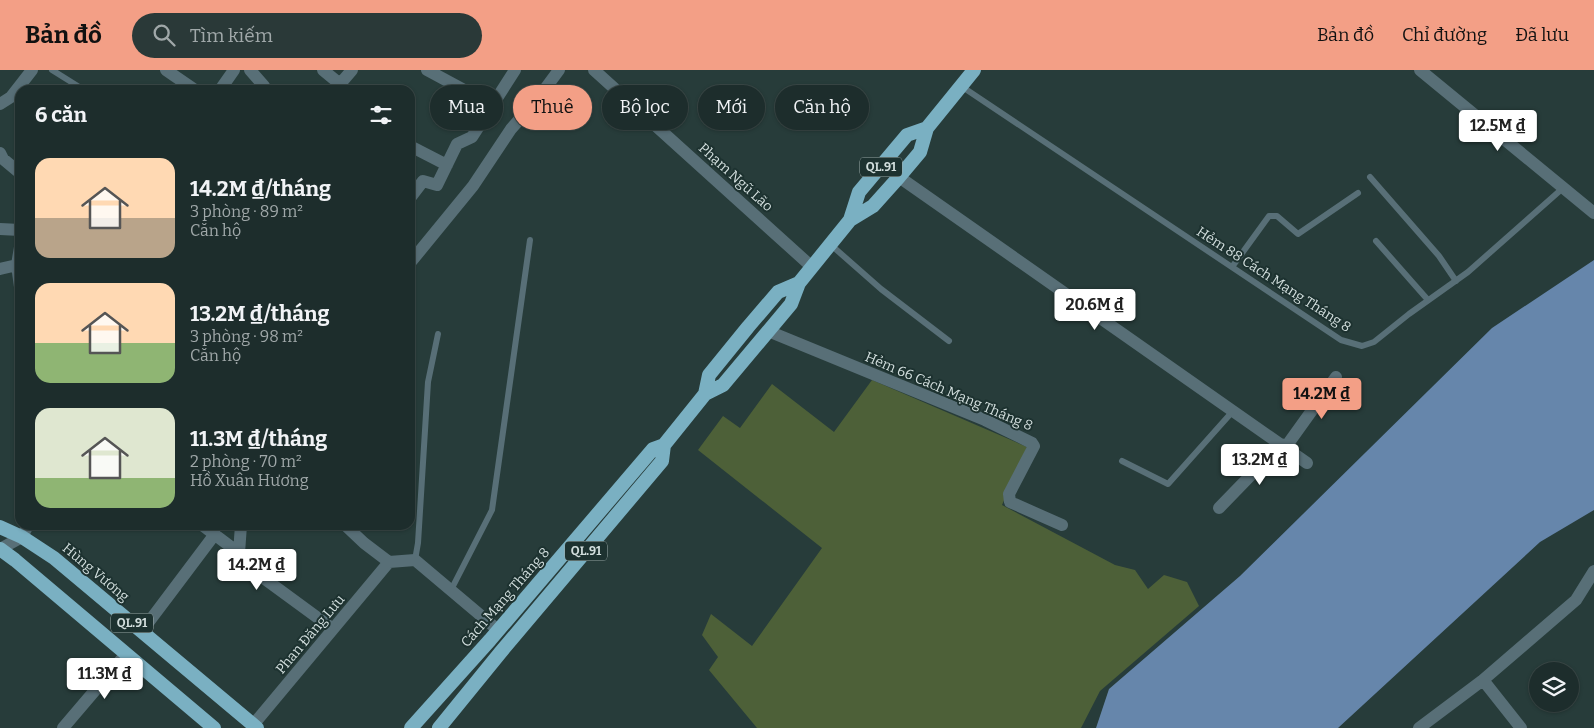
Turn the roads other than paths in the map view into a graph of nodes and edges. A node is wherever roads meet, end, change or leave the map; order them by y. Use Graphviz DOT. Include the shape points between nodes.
graph roads {
  1 [pos="32,70"];
  2 [pos="52,70"];
  3 [pos="166,70"];
  4 [pos="234,70"];
  5 [pos="250,70"];
  6 [pos="323,70"];
  7 [pos="352,70"];
  8 [pos="427,70"];
  9 [pos="515,70"];
  10 [pos="559,70"];
  11 [pos="594,70"];
  12 [pos="974,70"];
  13 [pos="1420,70"];
  14 [pos="20,85"];
  15 [pos="76,85"];
  16 [pos="188,85"];
  17 [pos="224,85"];
  18 [pos="263,85"];
  19 [pos="455,85"];
  20 [pos="961,86"];
  21 [pos="503,88"];
  22 [pos="15,92"];
  23 [pos="0,104"];
  24 [pos="927,128"];
  25 [pos="476,130"];
  26 [pos="415,149"];
  27 [pos="0,153"];
  28 [pos="447,165"];
  29 [pos="15,169"];
  30 [pos="899,177"];
  31 [pos="1370,177"];
  32 [pos="1563,188"];
  33 [pos="415,191"];
  34 [pos="1358,193"];
  35 [pos="1594,213"];
  36 [pos="850,220"];
  37 [pos="0,230"];
  38 [pos="15,230"];
  39 [pos="530,240"];
  40 [pos="1376,241"];
  41 [pos="831,246"];
  42 [pos="415,257"];
  43 [pos="15,265"];
  44 [pos="812,267"];
  45 [pos="1232,267"];
  46 [pos="0,269"];
  47 [pos="1456,281"];
  48 [pos="799,283"];
  49 [pos="1428,300"];
  50 [pos="768,331"];
  51 [pos="438,334"];
  52 [pos="949,342"];
  53 [pos="1336,376"];
  54 [pos="705,394"];
  55 [pos="1234,411"];
  56 [pos="664,445"];
  57 [pos="1283,446"];
  58 [pos="1122,461"];
  59 [pos="1307,463"];
  60 [pos="1219,508"];
  61 [pos="1062,525"];
  62 [pos="0,527"];
  63 [pos="15,529"];
  64 [pos="209,530"];
  65 [pos="241,530"];
  66 [pos="350,530"];
  67 [pos="25,531"];
  68 [pos="215,534"];
  69 [pos="0,549"];
  70 [pos="239,553"];
  71 [pos="414,560"];
  72 [pos="389,562"];
  73 [pos="1594,571"];
  74 [pos="451,590"];
  75 [pos="333,629"];
  76 [pos="498,630"];
  77 [pos="142,632"];
  78 [pos="126,654"];
  79 [pos="1483,680"];
  80 [pos="255,726"];
  81 [pos="62,728"];
  82 [pos="214,728"];
  83 [pos="411,728"];
  84 [pos="439,728"];
  85 [pos="1419,728"];
  86 [pos="1521,728"];
  1 -- 14 [label="street"];
  2 -- 15 [label="lane"];
  3 -- 16 [label="street"];
  4 -- 17 [label="street"];
  5 -- 18 [label="street"];
  6 -- 7 [label="street" via="340,84"];
  8 -- 19 [label="street"];
  9 -- 21 [label="street"];
  10 -- 42 [label="street" via="511,129 473,186"];
  11 -- 44 [label="street, Phạm Ngũ Lão"];
  12 -- 20 [label="highway, Cách Mạng Tháng 8 / QL.91"];
  13 -- 32 [label="street"];
  20 -- 24 [label="highway, Cách Mạng Tháng 8 / QL.91"];
  20 -- 45 [label="lane, Hẻm 88 Cách Mạng Tháng 8"];
  22 -- 23 [label="street"];
  24 -- 30 [label="highway, Cách Mạng Tháng 8 / QL.91" via="920,152"];
  24 -- 36 [label="highway, Cách Mạng Tháng 8 / QL.91" via="907,135 860,192"];
  25 -- 28 [label="street" via="472,136 457,144"];
  26 -- 28 [label="street"];
  27 -- 29 [label="street"];
  28 -- 33 [label="street" via="437,185 423,181"];
  30 -- 36 [label="highway, Cách Mạng Tháng 8 / QL.91" via="873,206"];
  30 -- 55 [label="street"];
  31 -- 47 [label="lane"];
  32 -- 35 [label="street"];
  32 -- 47 [label="lane, Hẻm 88 Cách Mạng Tháng 8"];
  34 -- 45 [label="lane" via="1298,234 1277,216 1268,216"];
  36 -- 41 [label="highway, Cách Mạng Tháng 8 / QL.91"];
  37 -- 38 [label="street"];
  39 -- 74 [label="lane" via="492,510"];
  40 -- 49 [label="lane"];
  41 -- 44 [label="highway, Cách Mạng Tháng 8 / QL.91"];
  41 -- 52 [label="lane"];
  43 -- 46 [label="street"];
  44 -- 48 [label="highway, Cách Mạng Tháng 8 / QL.91"];
  45 -- 49 [label="lane, Hẻm 88 Cách Mạng Tháng 8" via="1341,340 1362,346 1374,342"];
  47 -- 49 [label="lane, Hẻm 88 Cách Mạng Tháng 8"];
  48 -- 50 [label="highway, Cách Mạng Tháng 8 / QL.91" via="791,304"];
  48 -- 54 [label="highway, Cách Mạng Tháng 8 / QL.91" via="778,292 748,327 709,375"];
  50 -- 54 [label="highway, Cách Mạng Tháng 8 / QL.91" via="723,385"];
  50 -- 61 [label="street, Hẻm 66 Cách Mạng Tháng 8" via="985,420 1032,443 1034,446 1008,499"];
  51 -- 71 [label="lane" via="428,382 418,543"];
  53 -- 57 [label="street"];
  54 -- 56 [label="highway, Cách Mạng Tháng 8 / QL.91"];
  55 -- 57 [label="street"];
  55 -- 58 [label="lane" via="1168,484"];
  56 -- 76 [label="highway, Cách Mạng Tháng 8 / QL.91" via="652,449"];
  56 -- 84 [label="highway, Cách Mạng Tháng 8 / QL.91" via="662,461"];
  57 -- 59 [label="street"];
  57 -- 60 [label="street"];
  62 -- 63 [label="highway, Hùng Vương / QL.91"];
  64 -- 68 [label="street"];
  65 -- 70 [label="street"];
  66 -- 72 [label="street"];
  67 -- 69 [label="street"];
  67 -- 77 [label="highway, Hùng Vương / QL.91"];
  68 -- 70 [label="street"];
  68 -- 77 [label="street"];
  69 -- 78 [label="highway, QL.91"];
  70 -- 75 [label="street" via="254,571"];
  71 -- 72 [label="street"];
  71 -- 74 [label="street"];
  72 -- 75 [label="street, Phan Đăng Lưu"];
  73 -- 79 [label="street" via="1576,600"];
  74 -- 76 [label="street"];
  75 -- 80 [label="street, Phan Đăng Lưu"];
  76 -- 83 [label="highway, Cách Mạng Tháng 8 / QL.91"];
  77 -- 80 [label="highway, Hùng Vương / QL.91"];
  78 -- 81 [label="street"];
  78 -- 82 [label="highway, QL.91"];
  79 -- 85 [label="street"];
  79 -- 86 [label="street"];
}
